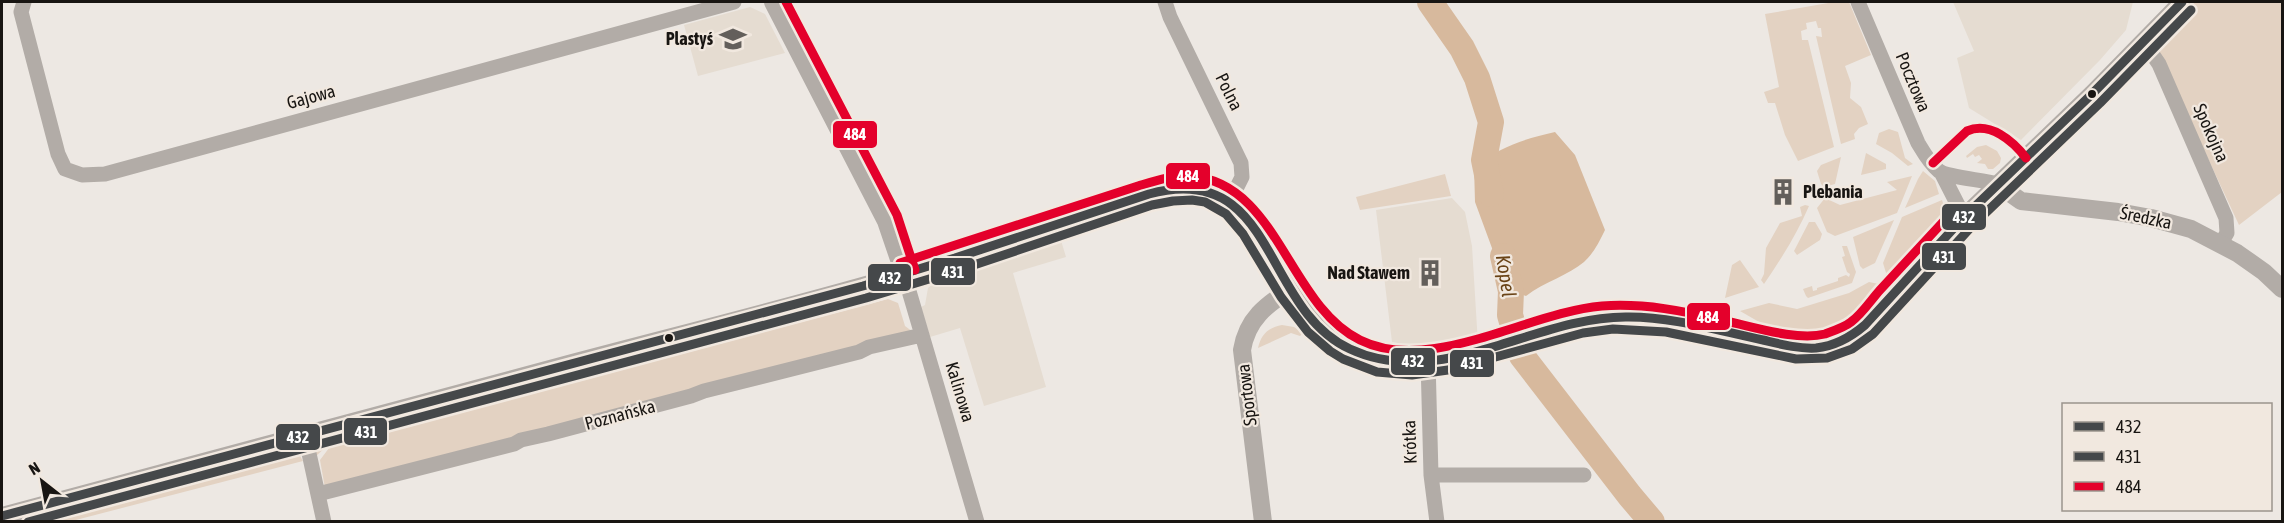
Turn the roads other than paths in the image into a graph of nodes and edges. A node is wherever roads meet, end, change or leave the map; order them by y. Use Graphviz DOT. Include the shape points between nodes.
graph roads {
  1 [pos="24,2"];
  2 [pos="734,2"];
  3 [pos="773,2"];
  4 [pos="1165,2"];
  5 [pos="1858,2"];
  6 [pos="2172,6"];
  7 [pos="2144,42"];
  8 [pos="1941,172"];
  9 [pos="1997,184"];
  10 [pos="1230,201"];
  11 [pos="1964,217"];
  12 [pos="2221,243"];
  13 [pos="904,274"];
  14 [pos="1291,289"];
  15 [pos="2283,289"];
  16 [pos="922,335"];
  17 [pos="1428,360"];
  18 [pos="305,435"];
  19 [pos="1431,475"];
  20 [pos="1584,476"];
  21 [pos="318,494"];
  22 [pos="7,517"];
  23 [pos="324,522"];
  24 [pos="977,522"];
  25 [pos="1263,522"];
  26 [pos="1437,522"];
  1 -- 2 [label="street, Gajowa" via="21,12 58,154 65,169 82,175 105,174"];
  3 -- 13 [label="street" via="886,220"];
  4 -- 10 [label="street, Polna" via="1242,163 1242,177"];
  5 -- 8 [label="street, Pocztowa" via="1918,143"];
  6 -- 7 [label="street"];
  7 -- 9 [label="street"];
  7 -- 12 [label="street, Spokojna" via="2159,64 2226,218 2227,233"];
  8 -- 9 [label="street"];
  8 -- 11 [label="street, Pocztowa"];
  9 -- 11 [label="street"];
  9 -- 12 [label="street, Średzka" via="2021,201 2151,218 2191,229"];
  10 -- 13 [label="street" via="1203,189 1165,191"];
  10 -- 14 [label="street" via="1252,224"];
  11 -- 17 [label="street" via="1858,332 1829,345 1801,347 1666,321 1616,316 1589,319 1465,355"];
  12 -- 15 [label="street, Średzka"];
  13 -- 16 [label="street, Kalinowa"];
  13 -- 18 [label="street"];
  14 -- 17 [label="street" via="1321,328 1344,347 1386,361"];
  14 -- 25 [label="street, Sportowa" via="1252,321 1242,350"];
  16 -- 21 [label="street, Poznańska"];
  16 -- 24 [label="street, Kalinowa"];
  17 -- 19 [label="street, Krótka"];
  18 -- 21 [label="street"];
  18 -- 22 [label="street"];
  19 -- 20 [label="street"];
  19 -- 26 [label="street, Krótka"];
  21 -- 23 [label="street"];
}
